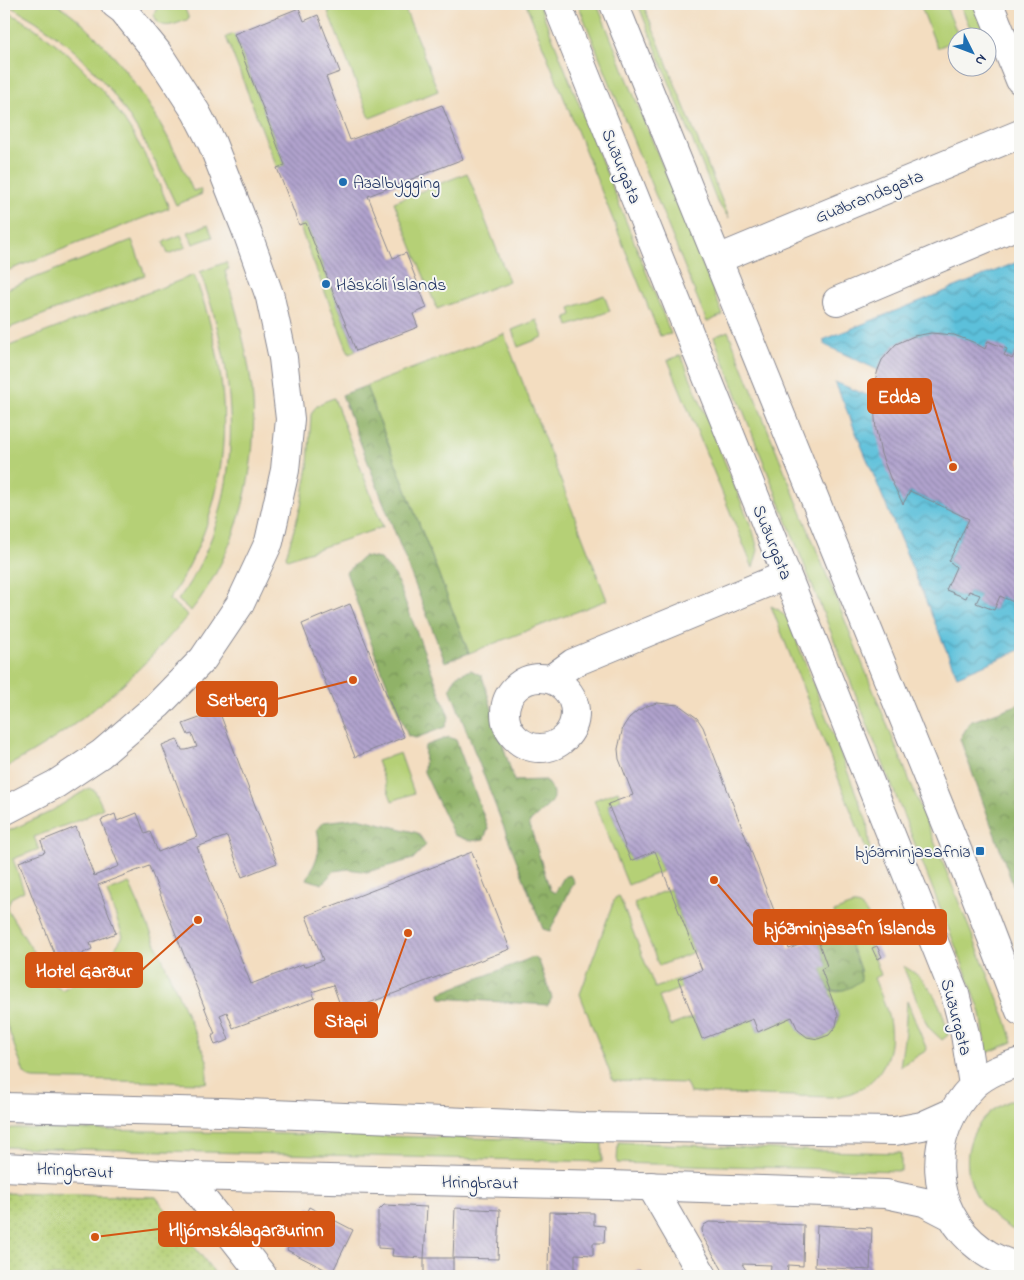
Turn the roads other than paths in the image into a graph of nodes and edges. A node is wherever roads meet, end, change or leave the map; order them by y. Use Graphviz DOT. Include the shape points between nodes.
graph roads {
  1 [pos="115,4"];
  2 [pos="557,4"];
  3 [pos="614,4"];
  4 [pos="989,4"];
  5 [pos="1020,80"];
  6 [pos="1020,134"];
  7 [pos="1020,224"];
  8 [pos="718,258"];
  9 [pos="837,301"];
  10 [pos="786,575"];
  11 [pos="551,679"];
  12 [pos="4,811"];
  13 [pos="1020,1011"];
  14 [pos="1020,1062"];
  15 [pos="973,1085"];
  16 [pos="4,1107"];
  17 [pos="951,1113"];
  18 [pos="4,1167"];
  19 [pos="185,1176"];
  20 [pos="651,1186"];
  21 [pos="951,1216"];
  22 [pos="1020,1267"];
  23 [pos="263,1276"];
  24 [pos="703,1276"];
  1 -- 12 [label="main road" via="157,52 196,112 212,143 248,235 270,297 283,358 290,419 285,470 269,542 240,604 203,659 158,705 101,754 56,784"];
  2 -- 10 [label="main road, Suðurgata"];
  3 -- 8 [label="main road"];
  4 -- 5 [label="main road"];
  6 -- 8 [label="main road, Guðbrandsgata"];
  7 -- 9 [label="main road"];
  8 -- 13 [label="main road"];
  10 -- 11 [label="main road" via="574,663"];
  10 -- 15 [label="main road, Suðurgata" via="955,994"];
  14 -- 15 [label="main road" via="996,1070"];
  15 -- 17 [label="main road"];
  16 -- 17 [label="main road" via="587,1126 895,1131 922,1126"];
  17 -- 21 [label="main road" via="942,1134 938,1157 940,1185"];
  18 -- 19 [label="main road, Hringbraut"];
  19 -- 20 [label="main road, Hringbraut"];
  19 -- 23 [label="main road"];
  20 -- 21 [label="main road, Hringbraut" via="886,1194 924,1202"];
  20 -- 24 [label="main road"];
  21 -- 22 [label="main road" via="964,1235 982,1250"];
}
